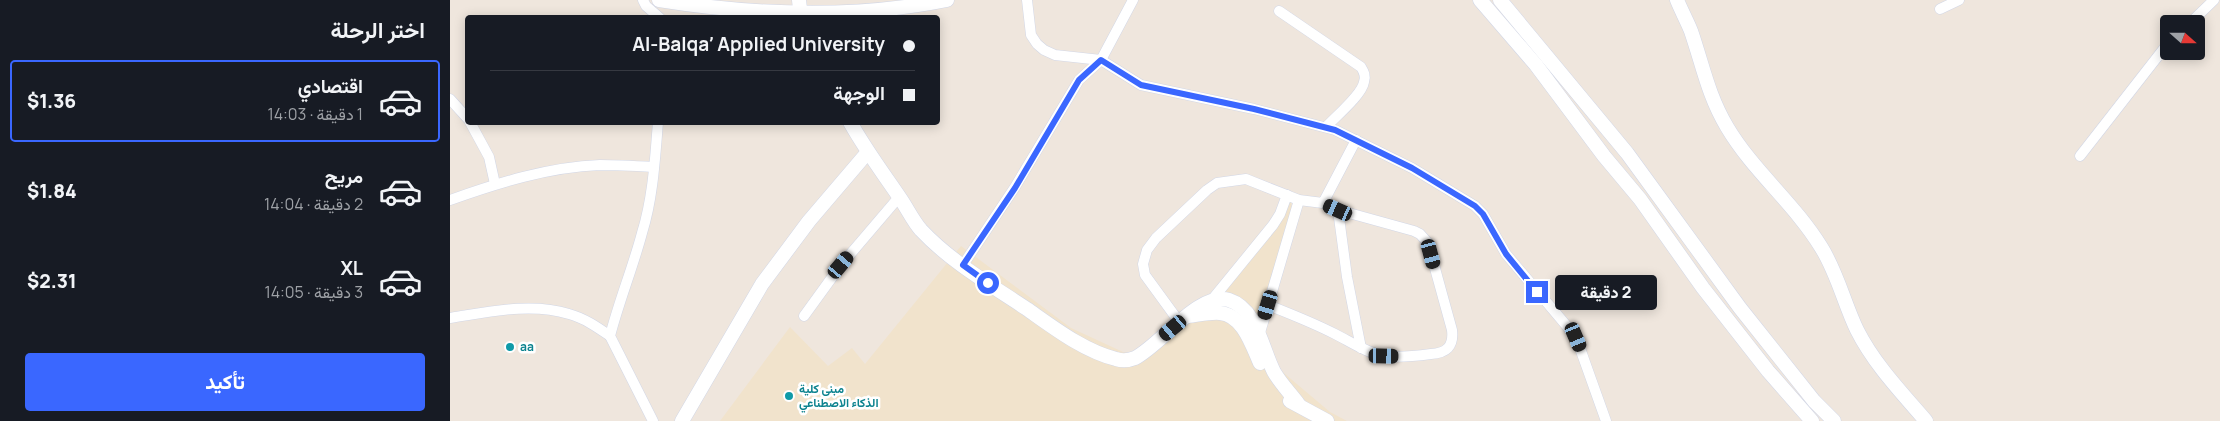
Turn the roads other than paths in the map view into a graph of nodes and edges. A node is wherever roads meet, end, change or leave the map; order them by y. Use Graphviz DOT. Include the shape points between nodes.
graph roads {
  1 [pos="643,0"];
  2 [pos="659,0"];
  3 [pos="947,0"];
  4 [pos="1027,0"];
  5 [pos="1134,0"];
  6 [pos="1480,0"];
  7 [pos="1500,0"];
  8 [pos="1677,0"];
  9 [pos="1959,0"];
  10 [pos="2214,0"];
  11 [pos="711,7"];
  12 [pos="794,8"];
  13 [pos="1940,9"];
  14 [pos="1278,11"];
  15 [pos="656,15"];
  16 [pos="733,15"];
  17 [pos="829,15"];
  18 [pos="2198,15"];
  19 [pos="2160,54"];
  20 [pos="1101,60"];
  21 [pos="450,99"];
  22 [pos="465,116"];
  23 [pos="471,125"];
  24 [pos="658,125"];
  25 [pos="852,125"];
  26 [pos="1326,126"];
  27 [pos="1356,140"];
  28 [pos="867,153"];
  29 [pos="2080,156"];
  30 [pos="654,167"];
  31 [pos="495,184"];
  32 [pos="1653,188"];
  33 [pos="1287,195"];
  34 [pos="899,197"];
  35 [pos="1640,199"];
  36 [pos="450,200"];
  37 [pos="1299,200"];
  38 [pos="1323,203"];
  39 [pos="1338,210"];
  40 [pos="963,265"];
  41 [pos="1212,300"];
  42 [pos="1268,305"];
  43 [pos="804,316"];
  44 [pos="450,318"];
  45 [pos="1184,320"];
  46 [pos="610,336"];
  47 [pos="1259,336"];
  48 [pos="1361,348"];
  49 [pos="1299,405"];
  50 [pos="653,421"];
  51 [pos="682,421"];
  52 [pos="1327,421"];
  53 [pos="1606,421"];
  54 [pos="1812,421"];
  55 [pos="1834,421"];
  56 [pos="1926,421"];
  1 -- 15 [label="street"];
  2 -- 11 [label="street"];
  3 -- 17 [label="street"];
  4 -- 20 [label="street" via="1031,35 1037,44 1054,54"];
  5 -- 20 [label="street"];
  6 -- 35 [label="street" via="1536,65"];
  7 -- 32 [label="street"];
  8 -- 56 [label="street" via="1690,30 1709,93 1728,129 1810,230 1829,261 1869,349"];
  9 -- 13 [label="street"];
  10 -- 18 [label="street"];
  11 -- 12 [label="street"];
  11 -- 16 [label="street"];
  12 -- 17 [label="street"];
  14 -- 26 [label="street" via="1361,67 1365,76 1358,94"];
  19 -- 29 [label="street"];
  20 -- 26 [label="street" via="1141,85"];
  20 -- 40 [label="street" via="1079,80 1015,188"];
  21 -- 22 [label="street"];
  23 -- 31 [label="street" via="489,157"];
  24 -- 30 [label="street"];
  25 -- 28 [label="street"];
  26 -- 27 [label="street"];
  27 -- 38 [label="street"];
  27 -- 53 [label="street" via="1412,168 1483,214 1506,254 1576,337"];
  28 -- 34 [label="street"];
  28 -- 51 [label="street" via="809,221 762,284"];
  30 -- 31 [label="street" via="590,166 550,171"];
  30 -- 46 [label="street" via="643,231"];
  31 -- 36 [label="street"];
  32 -- 35 [label="street"];
  32 -- 55 [label="street" via="1784,365"];
  33 -- 37 [label="street"];
  33 -- 41 [label="street" via="1273,225"];
  33 -- 45 [label="street" via="1246,179 1216,183 1156,238 1147,250 1143,264 1145,275"];
  34 -- 40 [label="street" via="921,229"];
  34 -- 43 [label="street" via="841,265"];
  35 -- 54 [label="street" via="1768,372"];
  37 -- 38 [label="street"];
  37 -- 42 [label="street"];
  38 -- 39 [label="street"];
  39 -- 48 [label="street"];
  39 -- 48 [label="street" via="1414,231 1425,238 1452,334 1449,347 1441,353 1384,356"];
  40 -- 45 [label="street" via="1069,337 1117,360 1135,358"];
  41 -- 45 [label="street" via="1199,306"];
  41 -- 47 [label="street" via="1221,299 1240,306"];
  42 -- 47 [label="street"];
  42 -- 48 [label="street" via="1300,317"];
  44 -- 46 [label="street" via="540,308 576,316"];
  45 -- 49 [label="street" via="1220,313 1234,319 1247,334 1275,388 1289,401"];
  46 -- 50 [label="street"];
  47 -- 49 [label="street" via="1274,371"];
  49 -- 52 [label="street"];
}
